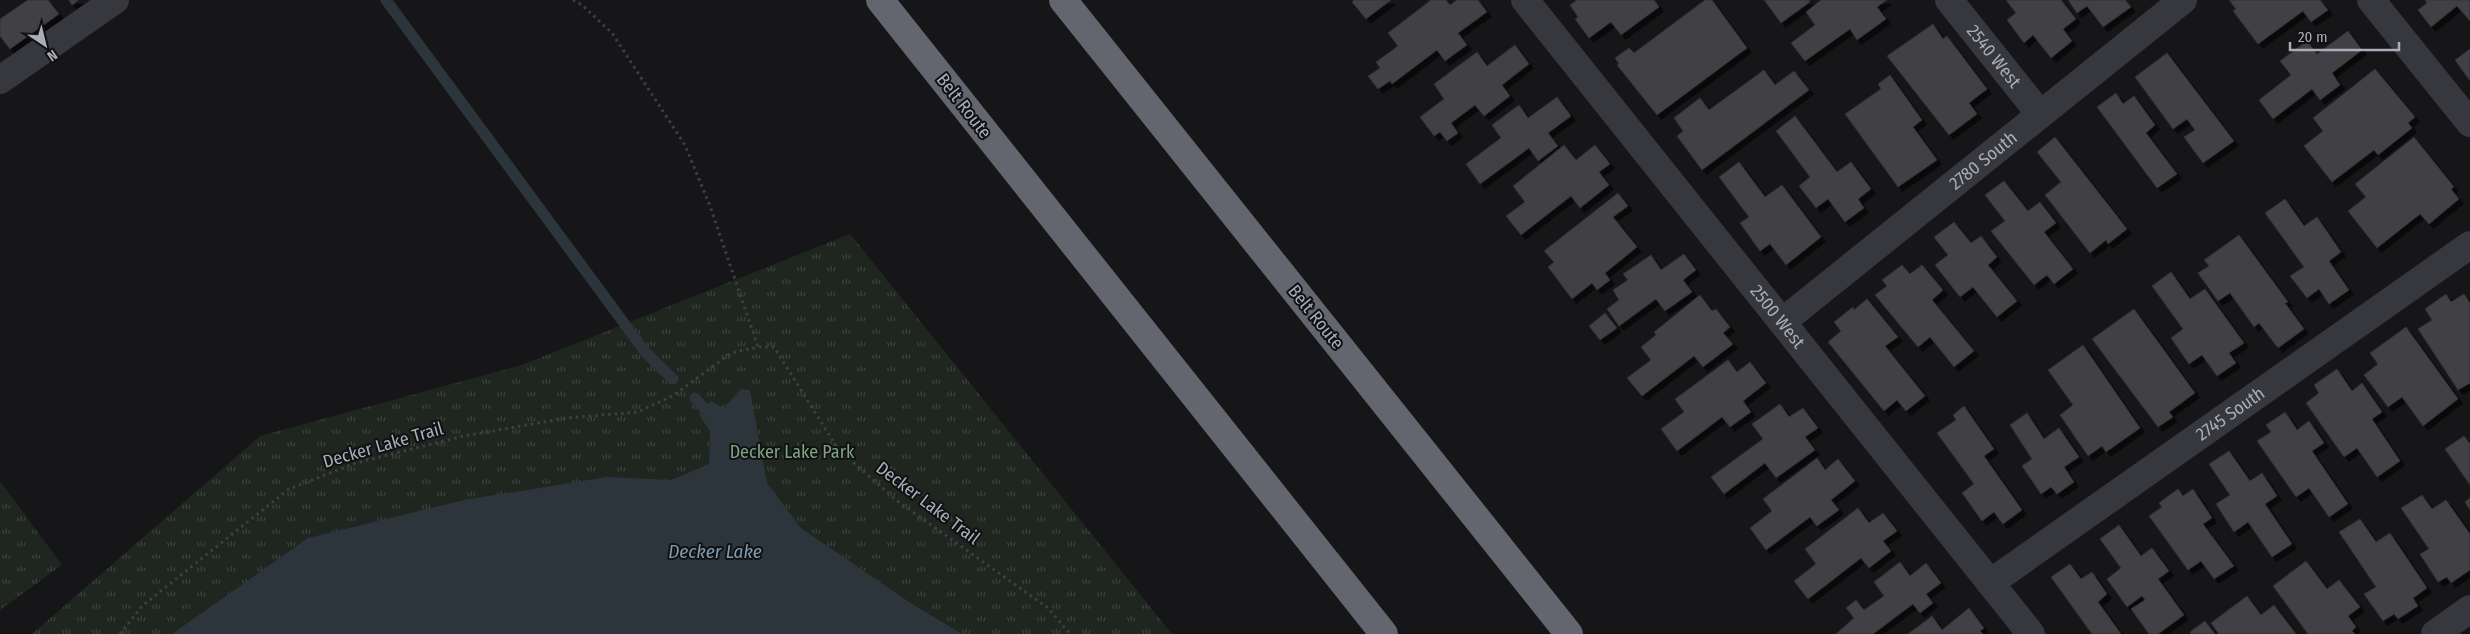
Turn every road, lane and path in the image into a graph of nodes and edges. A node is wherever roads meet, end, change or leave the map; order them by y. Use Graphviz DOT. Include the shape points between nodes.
graph roads {
  1 [pos="115,0"];
  2 [pos="573,0"];
  3 [pos="880,0"];
  4 [pos="1063,0"];
  5 [pos="1524,0"];
  6 [pos="1949,0"];
  7 [pos="2183,0"];
  8 [pos="2371,0"];
  9 [pos="0,80"];
  10 [pos="2040,114"];
  11 [pos="2470,123"];
  12 [pos="2470,245"];
  13 [pos="1782,322"];
  14 [pos="758,347"];
  15 [pos="1990,583"];
  16 [pos="2470,609"];
  17 [pos="120,634"];
  18 [pos="1070,634"];
  19 [pos="1384,634"];
  20 [pos="1569,634"];
  21 [pos="2031,634"];
  22 [pos="2435,634"];
  1 -- 9 [label="street"];
  2 -- 14 [label="path" via="612,33 685,145 710,206"];
  3 -- 19 [label="highway, Belt Route"];
  4 -- 20 [label="highway, Belt Route"];
  5 -- 13 [label="street, 2500 West"];
  6 -- 10 [label="street, 2540 West"];
  7 -- 10 [label="street, 2780 South"];
  8 -- 11 [label="street"];
  10 -- 13 [label="street, 2780 South"];
  12 -- 15 [label="street, 2745 South"];
  13 -- 15 [label="street, 2500 West"];
  14 -- 17 [label="path, Decker Lake Trail" via="731,353 674,394 638,412 567,418 464,436 356,463 289,489 142,606"];
  14 -- 18 [label="path, Decker Lake Trail" via="774,348 838,450 896,500 1048,608"];
  15 -- 21 [label="street, 2500 West"];
  16 -- 22 [label="street"];
}
